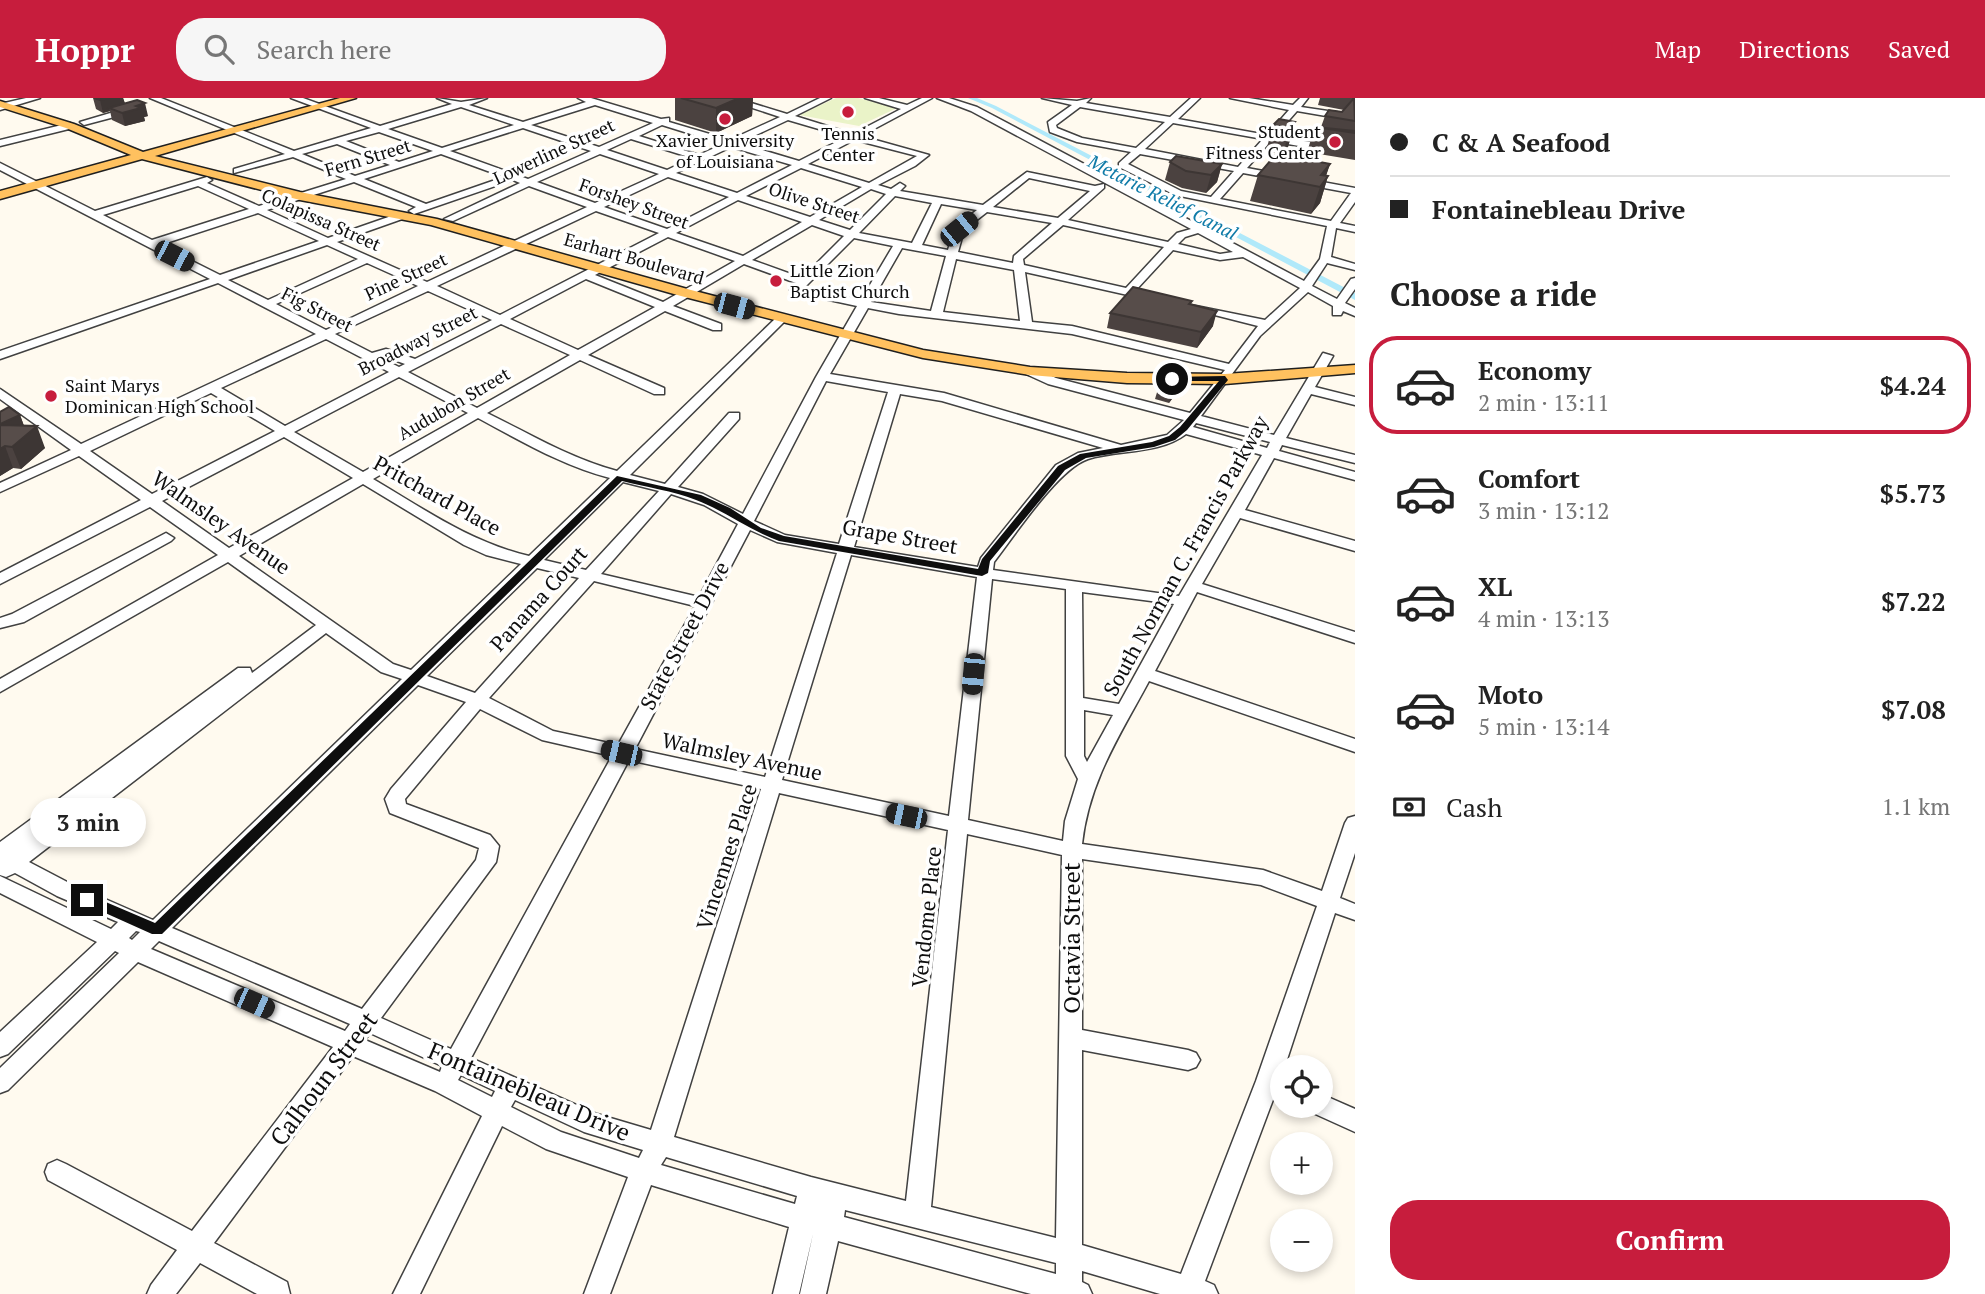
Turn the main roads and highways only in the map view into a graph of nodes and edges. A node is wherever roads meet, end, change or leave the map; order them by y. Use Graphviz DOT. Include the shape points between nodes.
graph roads {
  1 [pos="332,98"];
  2 [pos="351,98"];
  3 [pos="8,102"];
  4 [pos="316,105"];
  5 [pos="159,148"];
  6 [pos="137,154"];
  7 [pos="190,170"];
  8 [pos="237,171"];
  9 [pos="262,177"];
  10 [pos="221,178"];
  11 [pos="33,183"];
  12 [pos="0,189"];
  13 [pos="0,195"];
  14 [pos="414,211"];
  15 [pos="520,242"];
  16 [pos="691,291"];
  17 [pos="851,328"];
  18 [pos="1355,358"];
  19 [pos="1323,364"];
  20 [pos="1355,369"];
  21 [pos="1126,373"];
  22 [pos="1228,373"];
  1 -- 4 [label="main road"];
  2 -- 4 [label="main road"];
  3 -- 5 [label="main road, Earhart Boulevard"];
  3 -- 6 [label="main road, Earhart Boulevard"];
  4 -- 5 [label="main road"];
  5 -- 6 [label="main road"];
  5 -- 8 [label="main road, Earhart Boulevard"];
  6 -- 7 [label="main road, Earhart Boulevard"];
  6 -- 11 [label="main road"];
  7 -- 8 [label="main road" via="208,166"];
  7 -- 10 [label="main road, Earhart Boulevard"];
  8 -- 9 [label="main road, Earhart Boulevard"];
  9 -- 10 [label="main road" via="267,181 262,184"];
  9 -- 14 [label="main road, Earhart Boulevard"];
  10 -- 14 [label="main road, Earhart Boulevard" via="300,196"];
  11 -- 12 [label="main road"];
  11 -- 13 [label="main road"];
  14 -- 15 [label="main road, Earhart Boulevard"];
  14 -- 15 [label="main road, Earhart Boulevard"];
  15 -- 16 [label="main road, Earhart Boulevard" via="596,269"];
  16 -- 17 [label="main road, Earhart Boulevard"];
  16 -- 17 [label="main road, Earhart Boulevard" via="782,318"];
  17 -- 21 [label="main road, Earhart Boulevard" via="959,352"];
  17 -- 21 [label="main road, Earhart Boulevard" via="923,354 1030,372"];
  18 -- 19 [label="main road, Earhart Boulevard"];
  19 -- 20 [label="main road, Earhart Boulevard"];
  19 -- 22 [label="main road, Earhart Boulevard"];
  21 -- 22 [label="main road, Earhart Boulevard"];
  21 -- 22 [label="main road, Earhart Boulevard" via="1169,368"];
}
